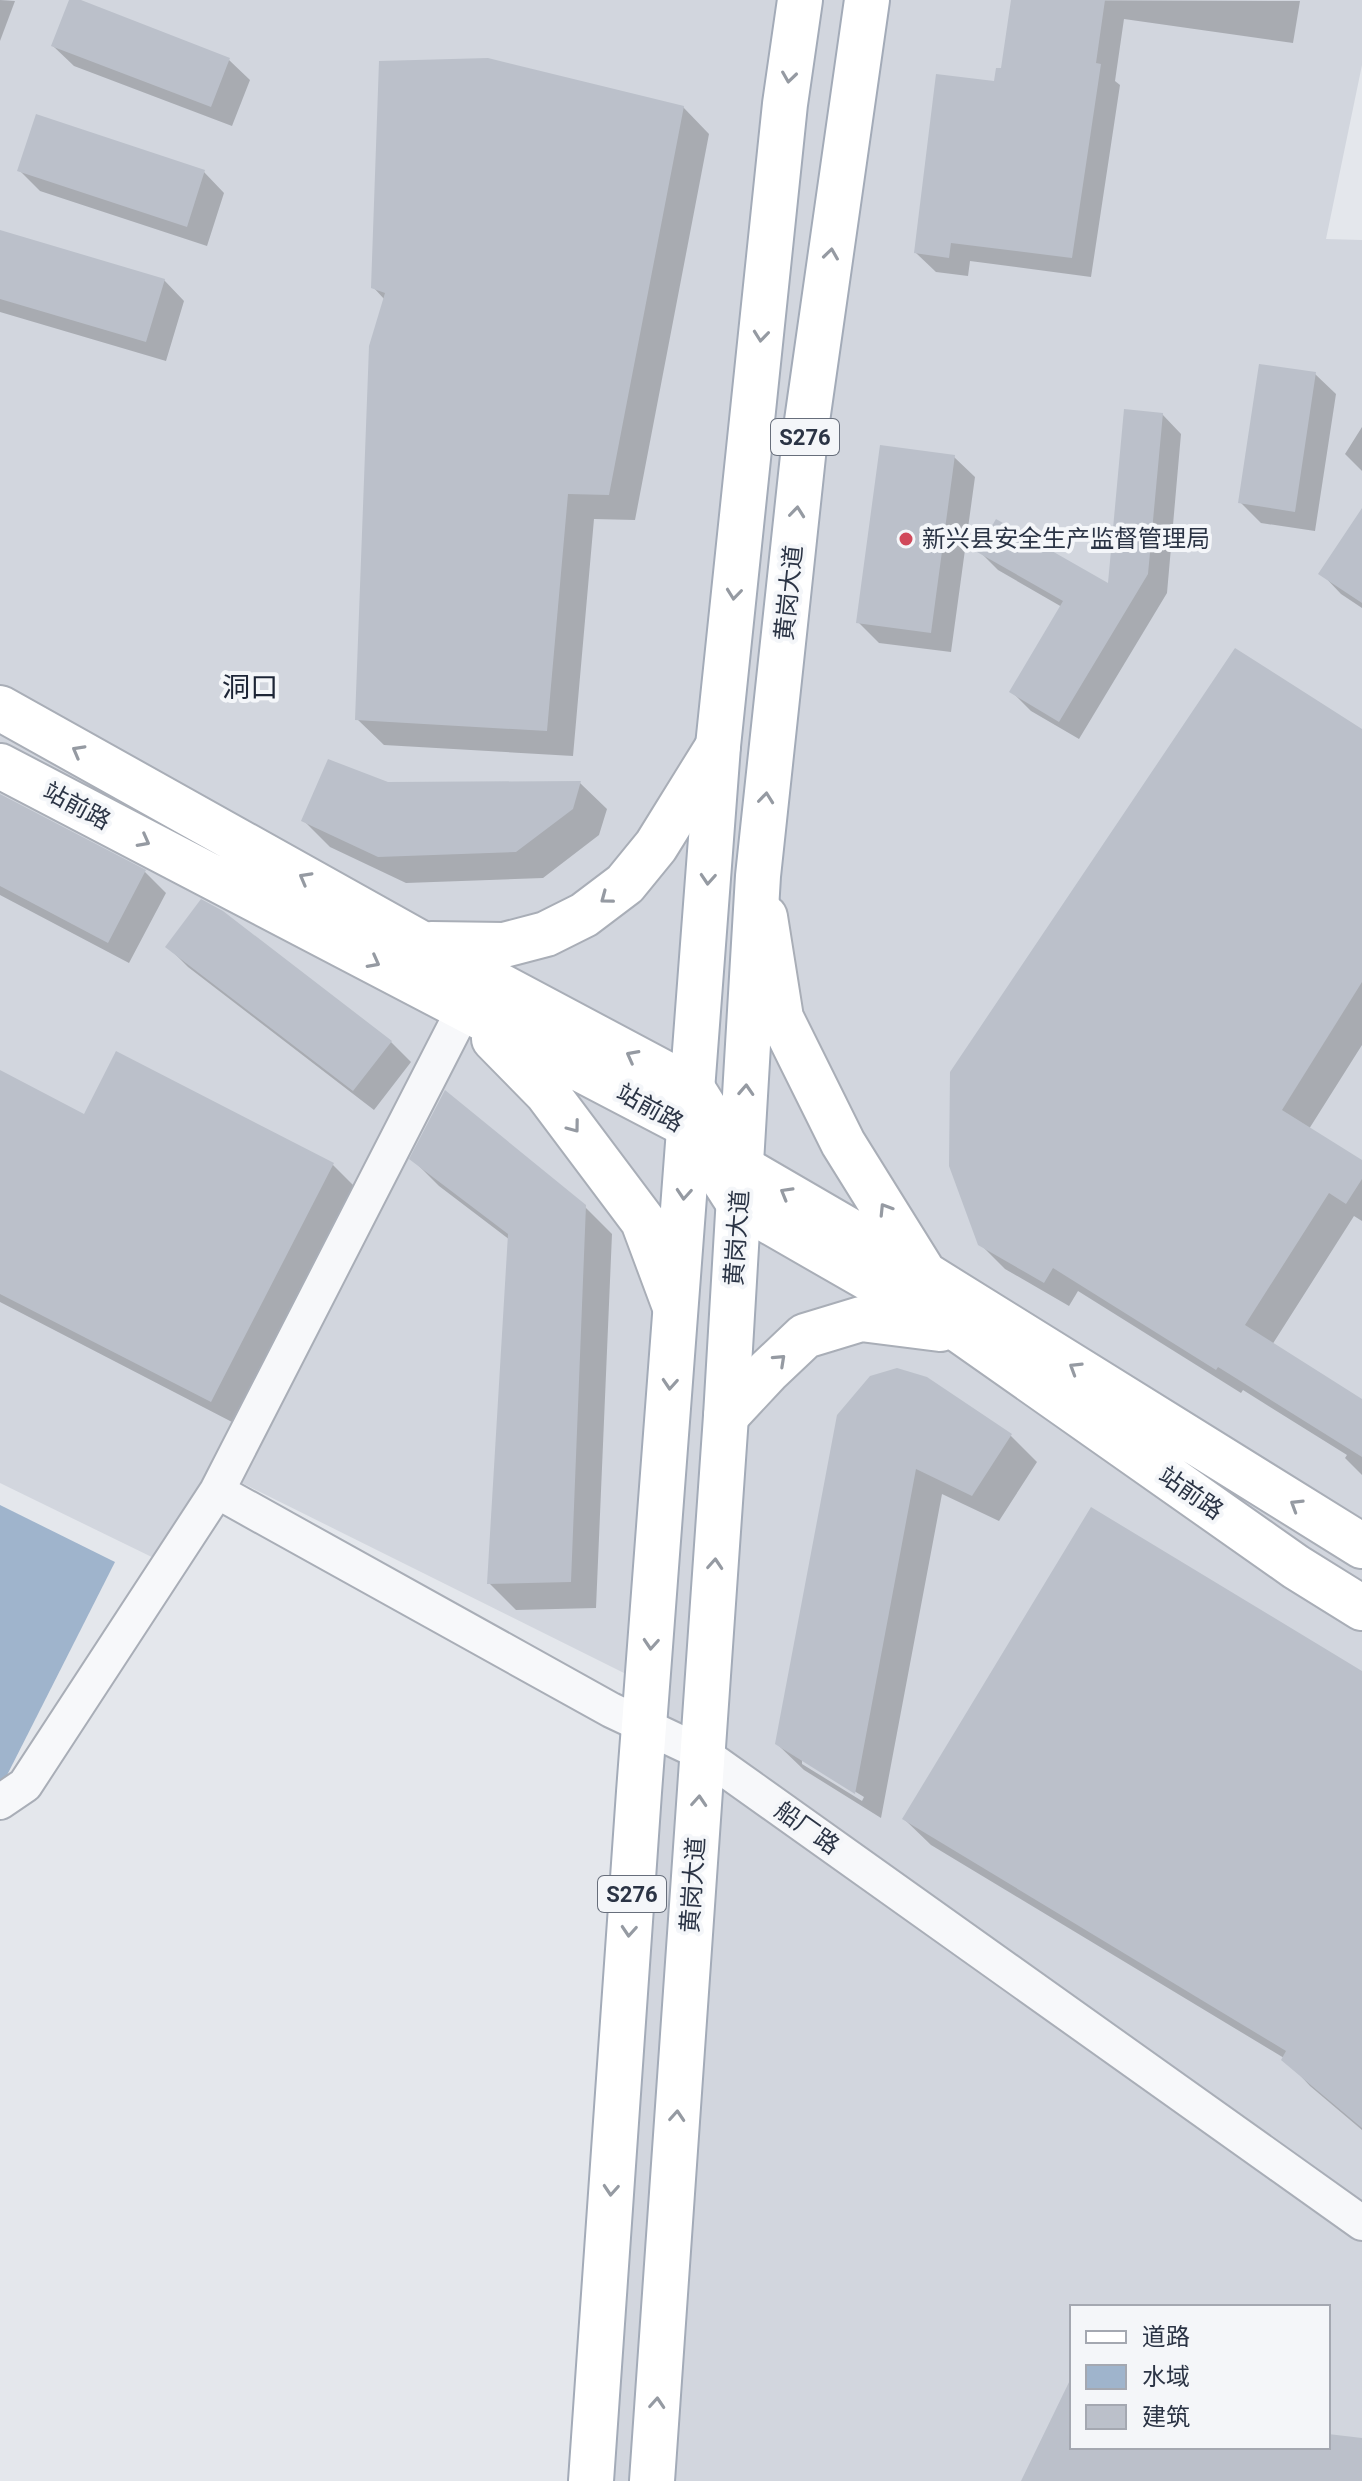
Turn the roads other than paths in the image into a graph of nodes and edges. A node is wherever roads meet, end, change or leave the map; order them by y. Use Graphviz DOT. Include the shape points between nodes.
graph roads {
  1 [pos="800,0"];
  2 [pos="867,0"];
  3 [pos="0,708"];
  4 [pos="718,746"];
  5 [pos="0,766"];
  6 [pos="758,876"];
  7 [pos="422,944"];
  8 [pos="464,1009"];
  9 [pos="690,1107"];
  10 [pos="741,1186"];
  11 [pos="926,1275"];
  12 [pos="675,1307"];
  13 [pos="962,1332"];
  14 [pos="726,1416"];
  15 [pos="217,1491"];
  16 [pos="1362,1546"];
  17 [pos="1362,1608"];
  18 [pos="644,1728"];
  19 [pos="702,1753"];
  20 [pos="0,1802"];
  21 [pos="1362,2223"];
  22 [pos="591,2481"];
  23 [pos="652,2481"];
  1 -- 4 [label="main road, S276, one-way"];
  6 -- 2 [label="main road, 黄岗大道 / S276, one-way" via="806,428"];
  7 -- 3 [label="main road, 站前路, one-way"];
  4 -- 7 [label="main road, one-way" via="656,846 625,884 584,915 546,934 504,945"];
  4 -- 9 [label="main road, S276, one-way"];
  5 -- 8 [label="main road, 站前路, one-way"];
  10 -- 6 [label="main road, 黄岗大道 / S276, one-way"];
  11 -- 6 [label="main road, one-way" via="843,1143 781,1018"];
  9 -- 7 [label="main road, 站前路, one-way"];
  8 -- 9 [label="main road, 站前路"];
  8 -- 12 [label="main road, one-way" via="547,1093 643,1221"];
  8 -- 15 [label="street"];
  9 -- 10 [label="main road, 站前路"];
  9 -- 12 [label="main road, S276, one-way"];
  11 -- 10 [label="main road, 站前路, one-way"];
  10 -- 13 [label="main road, 站前路"];
  10 -- 14 [label="main road, 黄岗大道 / S276"];
  16 -- 11 [label="main road, 站前路, one-way"];
  12 -- 18 [label="main road, S276, one-way"];
  14 -- 13 [label="main road, one-way" via="805,1336 861,1319"];
  13 -- 17 [label="main road, 站前路"];
  19 -- 14 [label="main road, 黄岗大道 / S276, one-way"];
  15 -- 18 [label="street, 船厂路"];
  15 -- 20 [label="street" via="25,1785"];
  18 -- 19 [label="street, 船厂路"];
  18 -- 22 [label="main road, S276, one-way"];
  19 -- 21 [label="street, 船厂路"];
  23 -- 19 [label="main road, 黄岗大道 / S276, one-way"];
}
